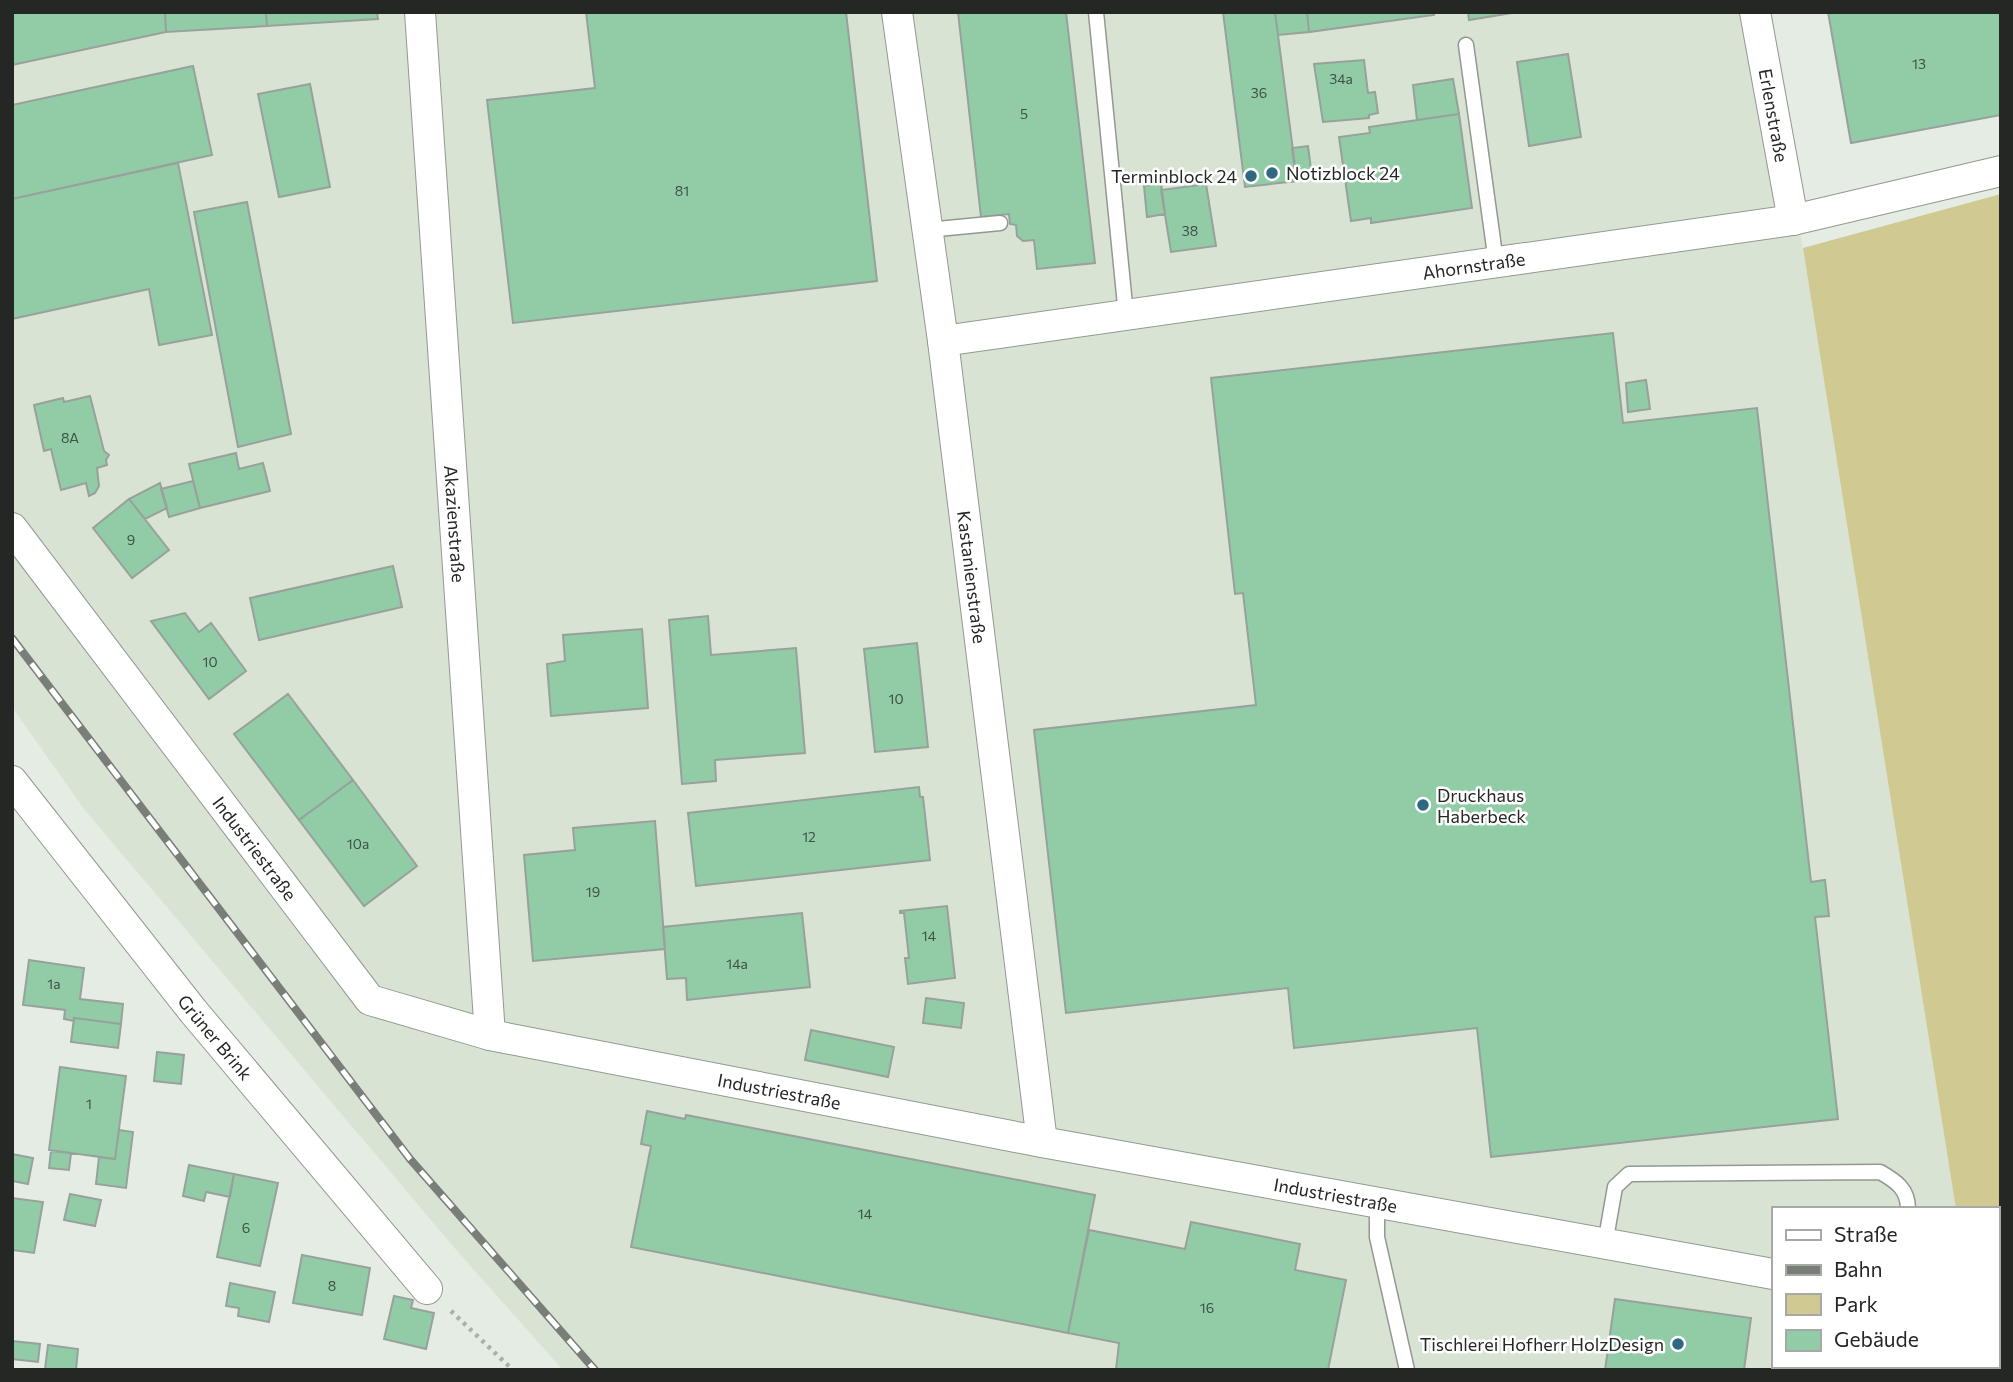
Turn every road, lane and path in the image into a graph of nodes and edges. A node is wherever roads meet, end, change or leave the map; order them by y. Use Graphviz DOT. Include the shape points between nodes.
graph roads {
  1 [pos="420,12"];
  2 [pos="897,12"];
  3 [pos="1096,12"];
  4 [pos="1755,12"];
  5 [pos="1466,45"];
  6 [pos="2001,171"];
  7 [pos="1793,220"];
  8 [pos="1000,223"];
  9 [pos="927,230"];
  10 [pos="1496,262"];
  11 [pos="1126,315"];
  12 [pos="943,341"];
  13 [pos="12,528"];
  14 [pos="12,780"];
  15 [pos="489,1035"];
  16 [pos="1042,1142"];
  17 [pos="1377,1202"];
  18 [pos="1908,1207"];
  19 [pos="1605,1244"];
  20 [pos="1772,1274"];
  21 [pos="427,1289"];
  22 [pos="513,1370"];
  23 [pos="1407,1370"];
  1 -- 15 [label="street, Akazienstraße"];
  2 -- 9 [label="street, Kastanienstraße"];
  3 -- 11 [label="lane"];
  4 -- 7 [label="street, Erlenstraße"];
  5 -- 10 [label="lane"];
  6 -- 7 [label="street, Ahornstraße"];
  7 -- 10 [label="street, Ahornstraße"];
  8 -- 9 [label="lane"];
  9 -- 12 [label="street, Kastanienstraße"];
  10 -- 11 [label="street, Ahornstraße"];
  11 -- 12 [label="street, Ahornstraße"];
  12 -- 16 [label="street, Kastanienstraße"];
  13 -- 15 [label="street, Industriestraße" via="370,1000"];
  14 -- 21 [label="street, Grüner Brink" via="193,1011"];
  15 -- 16 [label="street, Industriestraße"];
  16 -- 17 [label="street, Industriestraße"];
  17 -- 19 [label="street, Industriestraße"];
  17 -- 23 [label="lane" via="1377,1237"];
  18 -- 19 [label="lane" via="1900,1183 1880,1172 1629,1174 1615,1187"];
  19 -- 20 [label="street, Industriestraße"];
  21 -- 22 [label="path"];
}
